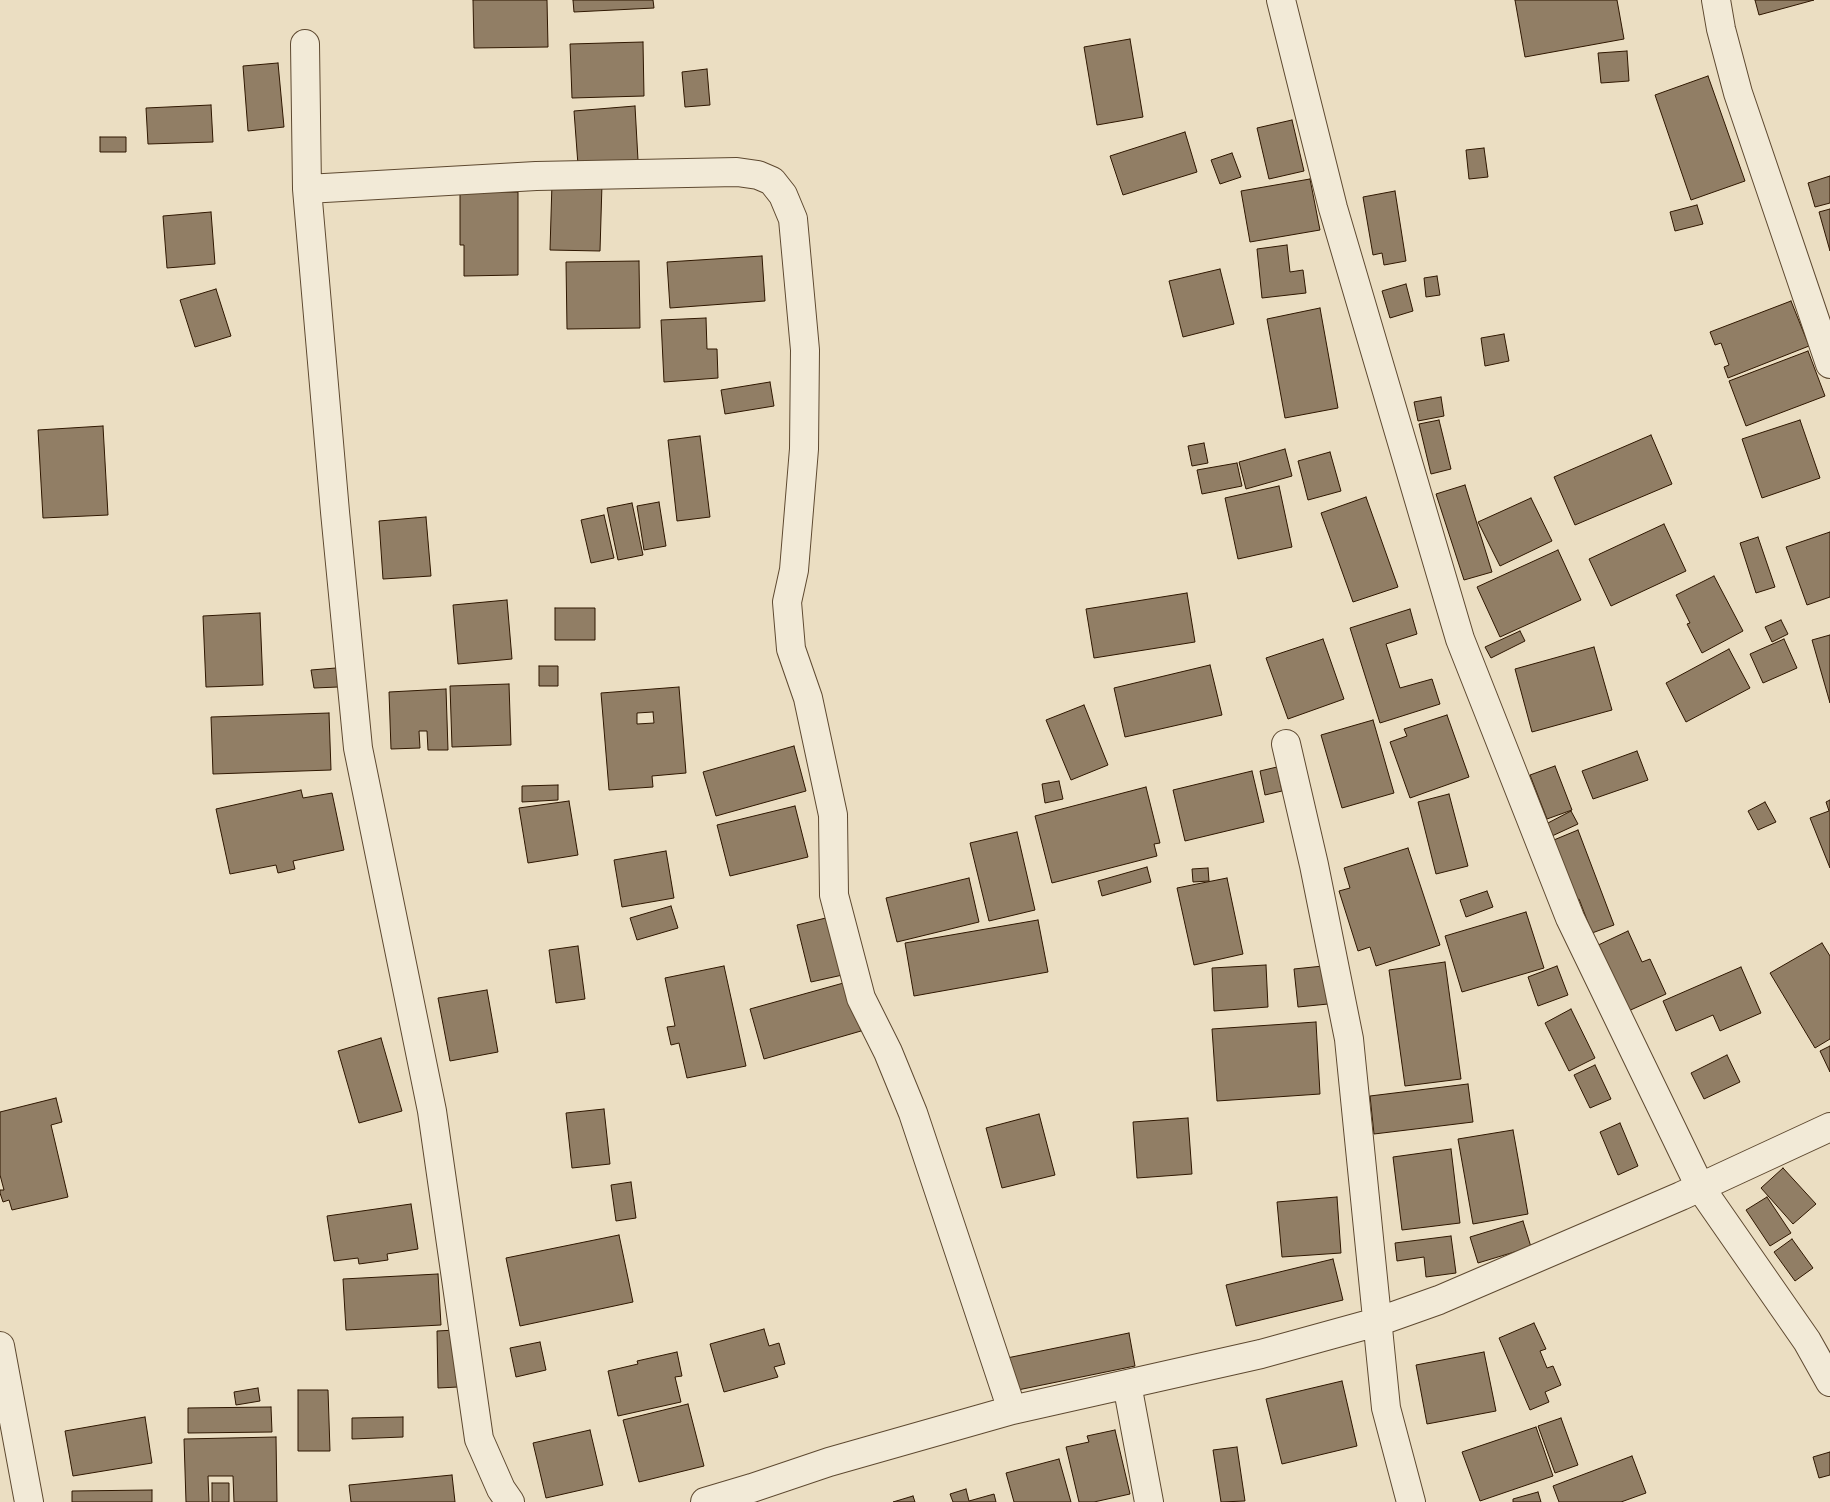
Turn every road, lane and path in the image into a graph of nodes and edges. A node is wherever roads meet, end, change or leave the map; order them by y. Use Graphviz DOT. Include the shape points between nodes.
graph roads {
  1 [pos="1281,0"];
  2 [pos="1716,0"];
  3 [pos="305,44"];
  4 [pos="307,189"];
  5 [pos="1830,364"];
  6 [pos="1286,744"];
  7 [pos="1830,1127"];
  8 [pos="1700,1187"];
  9 [pos="1377,1322"];
  10 [pos="0,1346"];
  11 [pos="1830,1382"];
  12 [pos="1128,1384"];
  13 [pos="1012,1410"];
  14 [pos="753,1495"];
  15 [pos="29,1502"];
  16 [pos="510,1502"];
  17 [pos="705,1502"];
  18 [pos="1149,1502"];
  19 [pos="1411,1502"];
  1 -- 8 [label="street" via="1333,208 1460,639 1570,918"];
  2 -- 5 [label="street" via="1738,93"];
  3 -- 4 [label="street"];
  4 -- 13 [label="street" via="536,176 737,172 772,181 783,195 793,219 805,350 804,449 794,570 787,602 791,649 808,698 833,815 834,895 861,998 913,1113"];
  4 -- 16 [label="street" via="358,748 432,1111 479,1438"];
  6 -- 9 [label="street" via="1349,1039"];
  7 -- 8 [label="street"];
  8 -- 9 [label="street" via="1439,1300"];
  8 -- 11 [label="street" via="1806,1341"];
  9 -- 12 [label="street" via="1261,1354"];
  9 -- 19 [label="street" via="1386,1408"];
  10 -- 15 [label="street"];
  12 -- 13 [label="street"];
  12 -- 18 [label="street"];
  13 -- 14 [label="street" via="829,1462"];
  14 -- 17 [label="street"];
}
